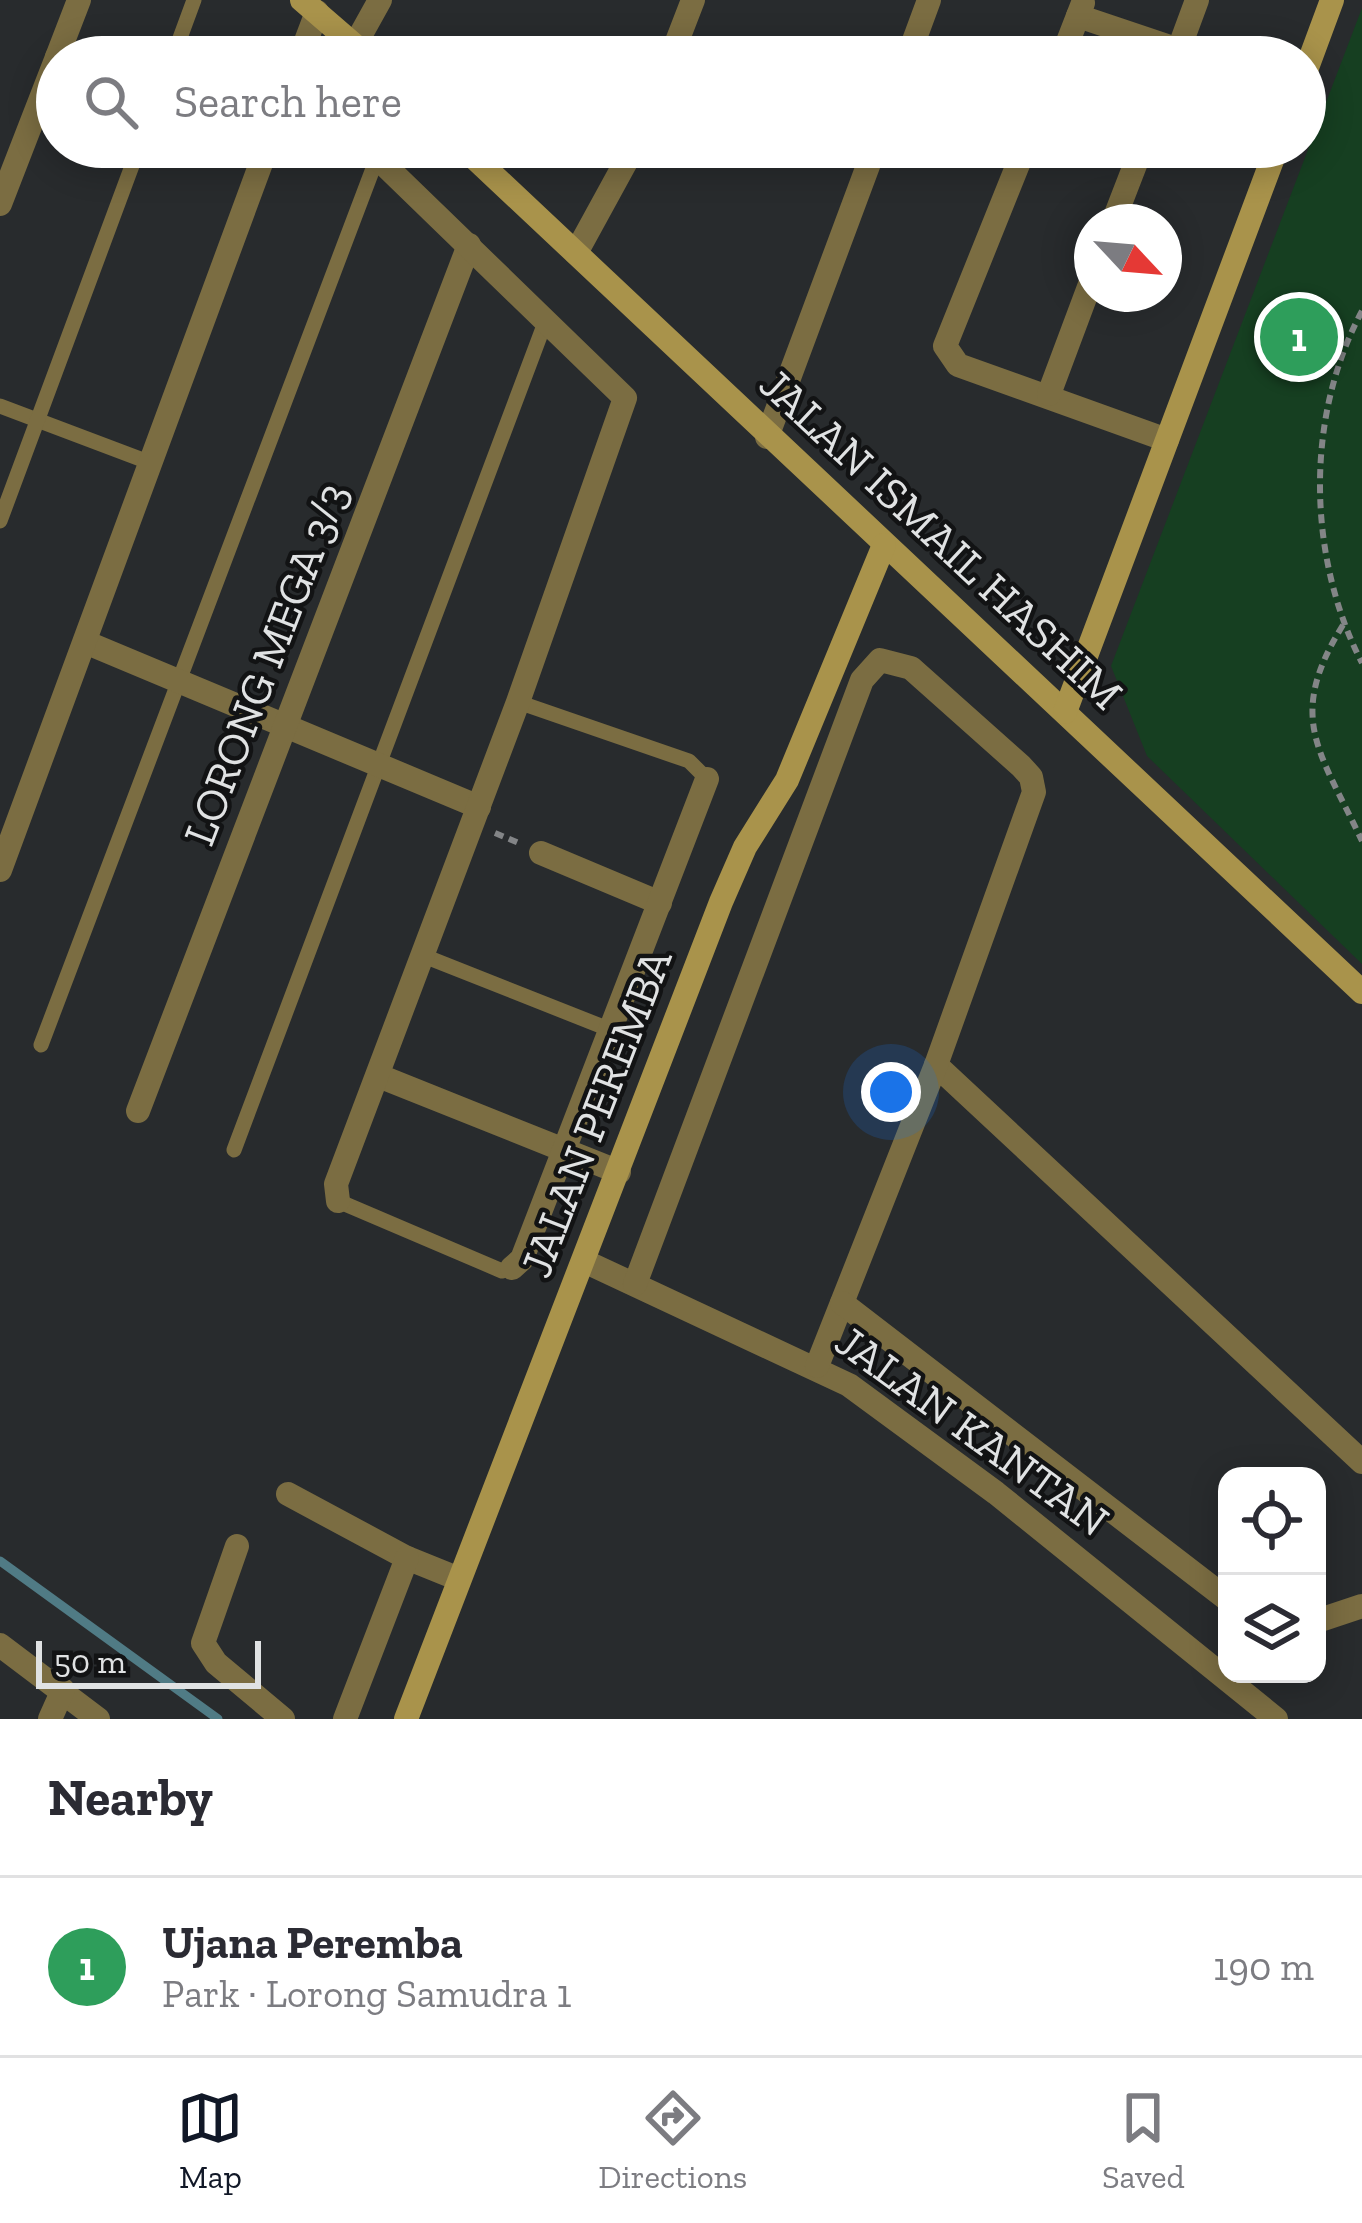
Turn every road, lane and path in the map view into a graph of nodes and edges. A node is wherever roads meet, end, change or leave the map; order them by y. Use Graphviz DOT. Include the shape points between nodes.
graph roads {
  1 [pos="79,0"];
  2 [pos="194,0"];
  3 [pos="380,0"];
  4 [pos="693,0"];
  5 [pos="929,0"];
  6 [pos="1197,0"];
  7 [pos="1333,0"];
  8 [pos="309,6"];
  9 [pos="1081,8"];
  10 [pos="65,36"];
  11 [pos="181,36"];
  12 [pos="304,36"];
  13 [pos="344,36"];
  14 [pos="367,36"];
  15 [pos="679,36"];
  16 [pos="916,36"];
  17 [pos="1070,36"];
  18 [pos="1144,36"];
  19 [pos="1189,36"];
  20 [pos="1319,36"];
  21 [pos="36,111"];
  22 [pos="132,168"];
  23 [pos="259,168"];
  24 [pos="366,168"];
  25 [pos="389,168"];
  26 [pos="485,168"];
  27 [pos="623,168"];
  28 [pos="867,168"];
  29 [pos="1017,168"];
  30 [pos="1134,168"];
  31 [pos="1269,168"];
  32 [pos="0,204"];
  33 [pos="1120,204"];
  34 [pos="469,245"];
  35 [pos="576,253"];
  36 [pos="1362,311"];
  37 [pos="1079,312"];
  38 [pos="546,320"];
  39 [pos="1048,394"];
  40 [pos="0,406"];
  41 [pos="38,420"];
  42 [pos="767,437"];
  43 [pos="1167,440"];
  44 [pos="151,463"];
  45 [pos="0,521"];
  46 [pos="884,545"];
  47 [pos="1343,625"];
  48 [pos="85,642"];
  49 [pos="1362,663"];
  50 [pos="181,682"];
  51 [pos="518,702"];
  52 [pos="1065,712"];
  53 [pos="288,727"];
  54 [pos="381,765"];
  55 [pos="707,779"];
  56 [pos="476,815"];
  57 [pos="1362,841"];
  58 [pos="541,853"];
  59 [pos="0,870"];
  60 [pos="660,903"];
  61 [pos="424,956"];
  62 [pos="1362,992"];
  63 [pos="610,1030"];
  64 [pos="41,1045"];
  65 [pos="936,1065"];
  66 [pos="379,1076"];
  67 [pos="137,1111"];
  68 [pos="234,1150"];
  69 [pos="564,1150"];
  70 [pos="620,1172"];
  71 [pos="338,1201"];
  72 [pos="586,1262"];
  73 [pos="512,1268"];
  74 [pos="635,1284"];
  75 [pos="842,1303"];
  76 [pos="817,1366"];
  77 [pos="1362,1462"];
  78 [pos="288,1494"];
  79 [pos="237,1546"];
  80 [pos="406,1558"];
  81 [pos="459,1579"];
  82 [pos="1218,1592"];
  83 [pos="1362,1606"];
  84 [pos="1326,1618"];
  85 [pos="1216,1656"];
  86 [pos="3,1657"];
  87 [pos="63,1690"];
  88 [pos="50,1719"];
  89 [pos="98,1719"];
  90 [pos="283,1719"];
  91 [pos="345,1719"];
  92 [pos="406,1719"];
  93 [pos="1276,1719"];
  1 -- 10 [label="street"];
  2 -- 11 [label="lane"];
  3 -- 14 [label="street"];
  4 -- 15 [label="street"];
  5 -- 16 [label="street"];
  6 -- 19 [label="street"];
  7 -- 20 [label="street"];
  8 -- 12 [label="street"];
  8 -- 13 [label="street"];
  9 -- 17 [label="street"];
  9 -- 18 [label="street"];
  21 -- 32 [label="street"];
  22 -- 41 [label="lane"];
  23 -- 44 [label="street"];
  24 -- 50 [label="lane"];
  25 -- 34 [label="street"];
  26 -- 35 [label="street, JALAN ISMAIL HASHIM"];
  27 -- 35 [label="street"];
  28 -- 42 [label="street"];
  29 -- 39 [label="street" via="946,346 958,365"];
  30 -- 33 [label="street"];
  31 -- 43 [label="street"];
  34 -- 38 [label="street"];
  34 -- 53 [label="street, LORONG MEGA 3/3"];
  35 -- 42 [label="street, JALAN ISMAIL HASHIM"];
  36 -- 47 [label="path" via="1329,402 1320,477 1324,552"];
  37 -- 39 [label="street"];
  38 -- 51 [label="street" via="619,387 624,412"];
  38 -- 54 [label="lane"];
  39 -- 43 [label="street"];
  40 -- 41 [label="lane"];
  41 -- 44 [label="lane"];
  41 -- 45 [label="lane"];
  42 -- 46 [label="street, JALAN ISMAIL HASHIM"];
  43 -- 52 [label="street"];
  44 -- 48 [label="street"];
  46 -- 52 [label="street, JALAN ISMAIL HASHIM"];
  46 -- 70 [label="street, JALAN PEREMBA" via="787,779 721,902"];
  47 -- 49 [label="path"];
  47 -- 57 [label="path" via="1317,666 1309,715"];
  48 -- 50 [label="street"];
  48 -- 59 [label="street"];
  50 -- 53 [label="street"];
  50 -- 64 [label="lane"];
  51 -- 55 [label="lane" via="689,761"];
  51 -- 56 [label="street"];
  52 -- 62 [label="street, JALAN ISMAIL HASHIM"];
  53 -- 54 [label="street"];
  53 -- 67 [label="street, LORONG MEGA 3/3"];
  54 -- 56 [label="street"];
  54 -- 68 [label="lane"];
  55 -- 60 [label="street"];
  56 -- 58 [label="path"];
  56 -- 61 [label="street"];
  58 -- 60 [label="street"];
  60 -- 63 [label="street"];
  61 -- 63 [label="lane"];
  61 -- 66 [label="street"];
  63 -- 69 [label="street"];
  65 -- 74 [label="street" via="1034,792 1031,777 911,668 880,660 862,680 782,883"];
  65 -- 75 [label="street"];
  65 -- 77 [label="street"];
  66 -- 69 [label="street"];
  66 -- 71 [label="street" via="336,1184"];
  69 -- 70 [label="street"];
  69 -- 73 [label="street"];
  70 -- 72 [label="street, JALAN PEREMBA"];
  71 -- 73 [label="lane" via="502,1271"];
  72 -- 74 [label="street, JALAN KANTAN"];
  72 -- 81 [label="street, JALAN PEREMBA"];
  74 -- 76 [label="street, JALAN KANTAN"];
  75 -- 76 [label="street"];
  75 -- 82 [label="street"];
  76 -- 85 [label="street, JALAN KANTAN"];
  78 -- 80 [label="street"];
  79 -- 90 [label="street" via="203,1643 216,1664"];
  80 -- 81 [label="street"];
  80 -- 91 [label="street"];
  81 -- 92 [label="street, JALAN PEREMBA"];
  83 -- 84 [label="street"];
  85 -- 93 [label="street, JALAN KANTAN"];
  86 -- 87 [label="street"];
  87 -- 88 [label="street"];
  87 -- 89 [label="street"];
}
